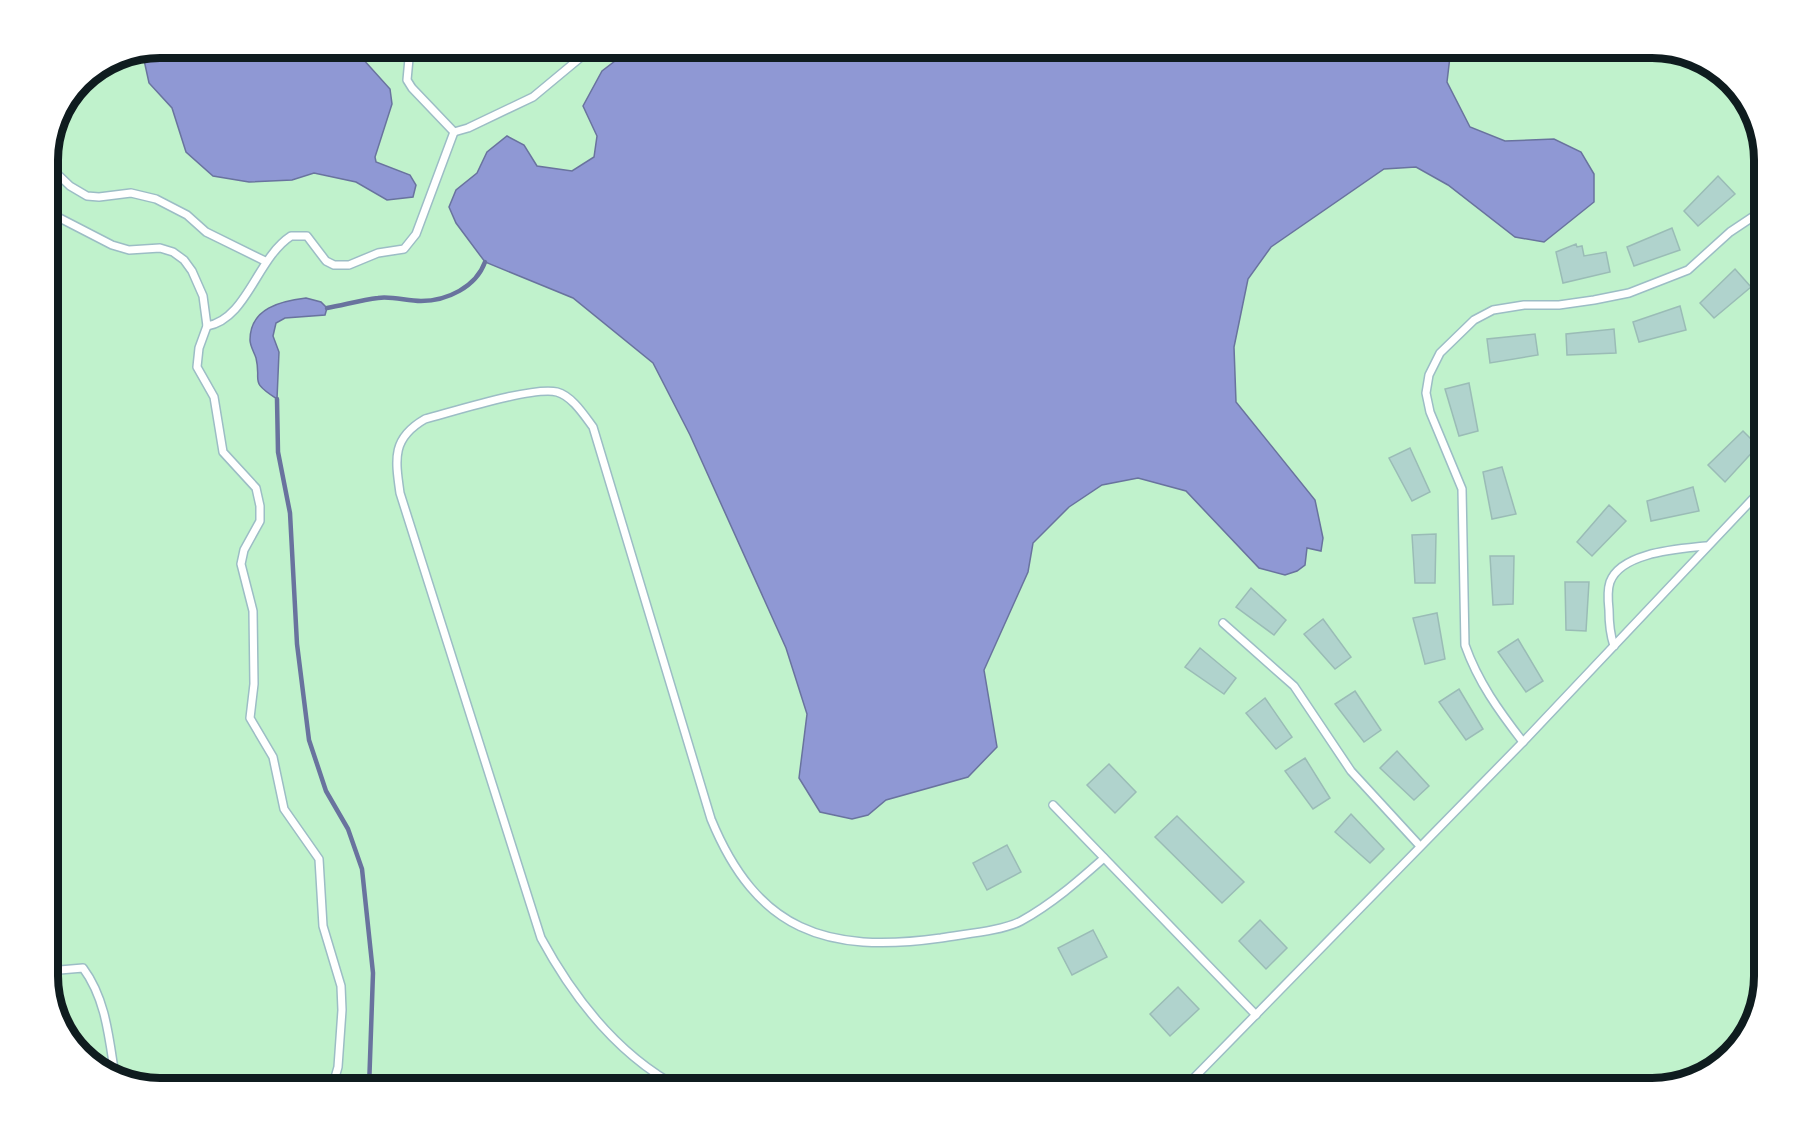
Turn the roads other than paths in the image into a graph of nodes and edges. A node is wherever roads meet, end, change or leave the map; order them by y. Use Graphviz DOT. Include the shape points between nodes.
graph roads {
  1 [pos="409,58"];
  2 [pos="580,58"];
  3 [pos="454,132"];
  4 [pos="59,175"];
  5 [pos="1754,216"];
  6 [pos="59,218"];
  7 [pos="266,261"];
  8 [pos="207,326"];
  9 [pos="1754,497"];
  10 [pos="1706,546"];
  11 [pos="1223,622"];
  12 [pos="1614,646"];
  13 [pos="1523,741"];
  14 [pos="1053,804"];
  15 [pos="1419,845"];
  16 [pos="1104,858"];
  17 [pos="59,970"];
  18 [pos="1256,1015"];
  19 [pos="113,1066"];
  20 [pos="335,1078"];
  21 [pos="663,1078"];
  22 [pos="1194,1078"];
  1 -- 3 [label="lane" via="407,80"];
  2 -- 3 [label="lane" via="532,97"];
  3 -- 7 [label="lane" via="416,234 404,249 378,253 349,265 334,265 326,261 310,239 297,235 287,238"];
  4 -- 7 [label="lane" via="77,192 99,197 131,193 156,199 187,215 206,232"];
  5 -- 13 [label="lane" via="1688,270 1629,293 1559,305 1492,310 1452,340 1429,375 1426,393 1430,412 1462,489 1465,645 1494,706"];
  6 -- 8 [label="lane" via="112,245 129,250 159,248 179,256 192,271 203,296"];
  7 -- 8 [label="lane" via="229,317"];
  8 -- 20 [label="lane" via="197,367 214,397 223,452 256,489 260,506 260,521 241,564 253,611 254,684 250,718 273,757 284,809 319,859 323,926 340,986 342,1010"];
  9 -- 10 [label="lane"];
  10 -- 12 [label="lane"];
  10 -- 12 [label="lane" via="1653,552 1611,579 1610,634"];
  11 -- 15 [label="lane" via="1294,686 1351,771"];
  12 -- 13 [label="lane"];
  13 -- 15 [label="lane"];
  14 -- 16 [label="lane"];
  15 -- 18 [label="lane"];
  16 -- 18 [label="lane"];
  16 -- 21 [label="lane" via="1059,897 1018,922 893,945 818,935 799,927 743,881 722,846 593,427 575,404 558,392 539,391 425,419 409,429 399,445 396,468 400,493 537,929 565,981 586,1008 648,1069"];
  17 -- 19 [label="lane" via="83,968 94,982 104,1012"];
  18 -- 22 [label="lane"];
}
